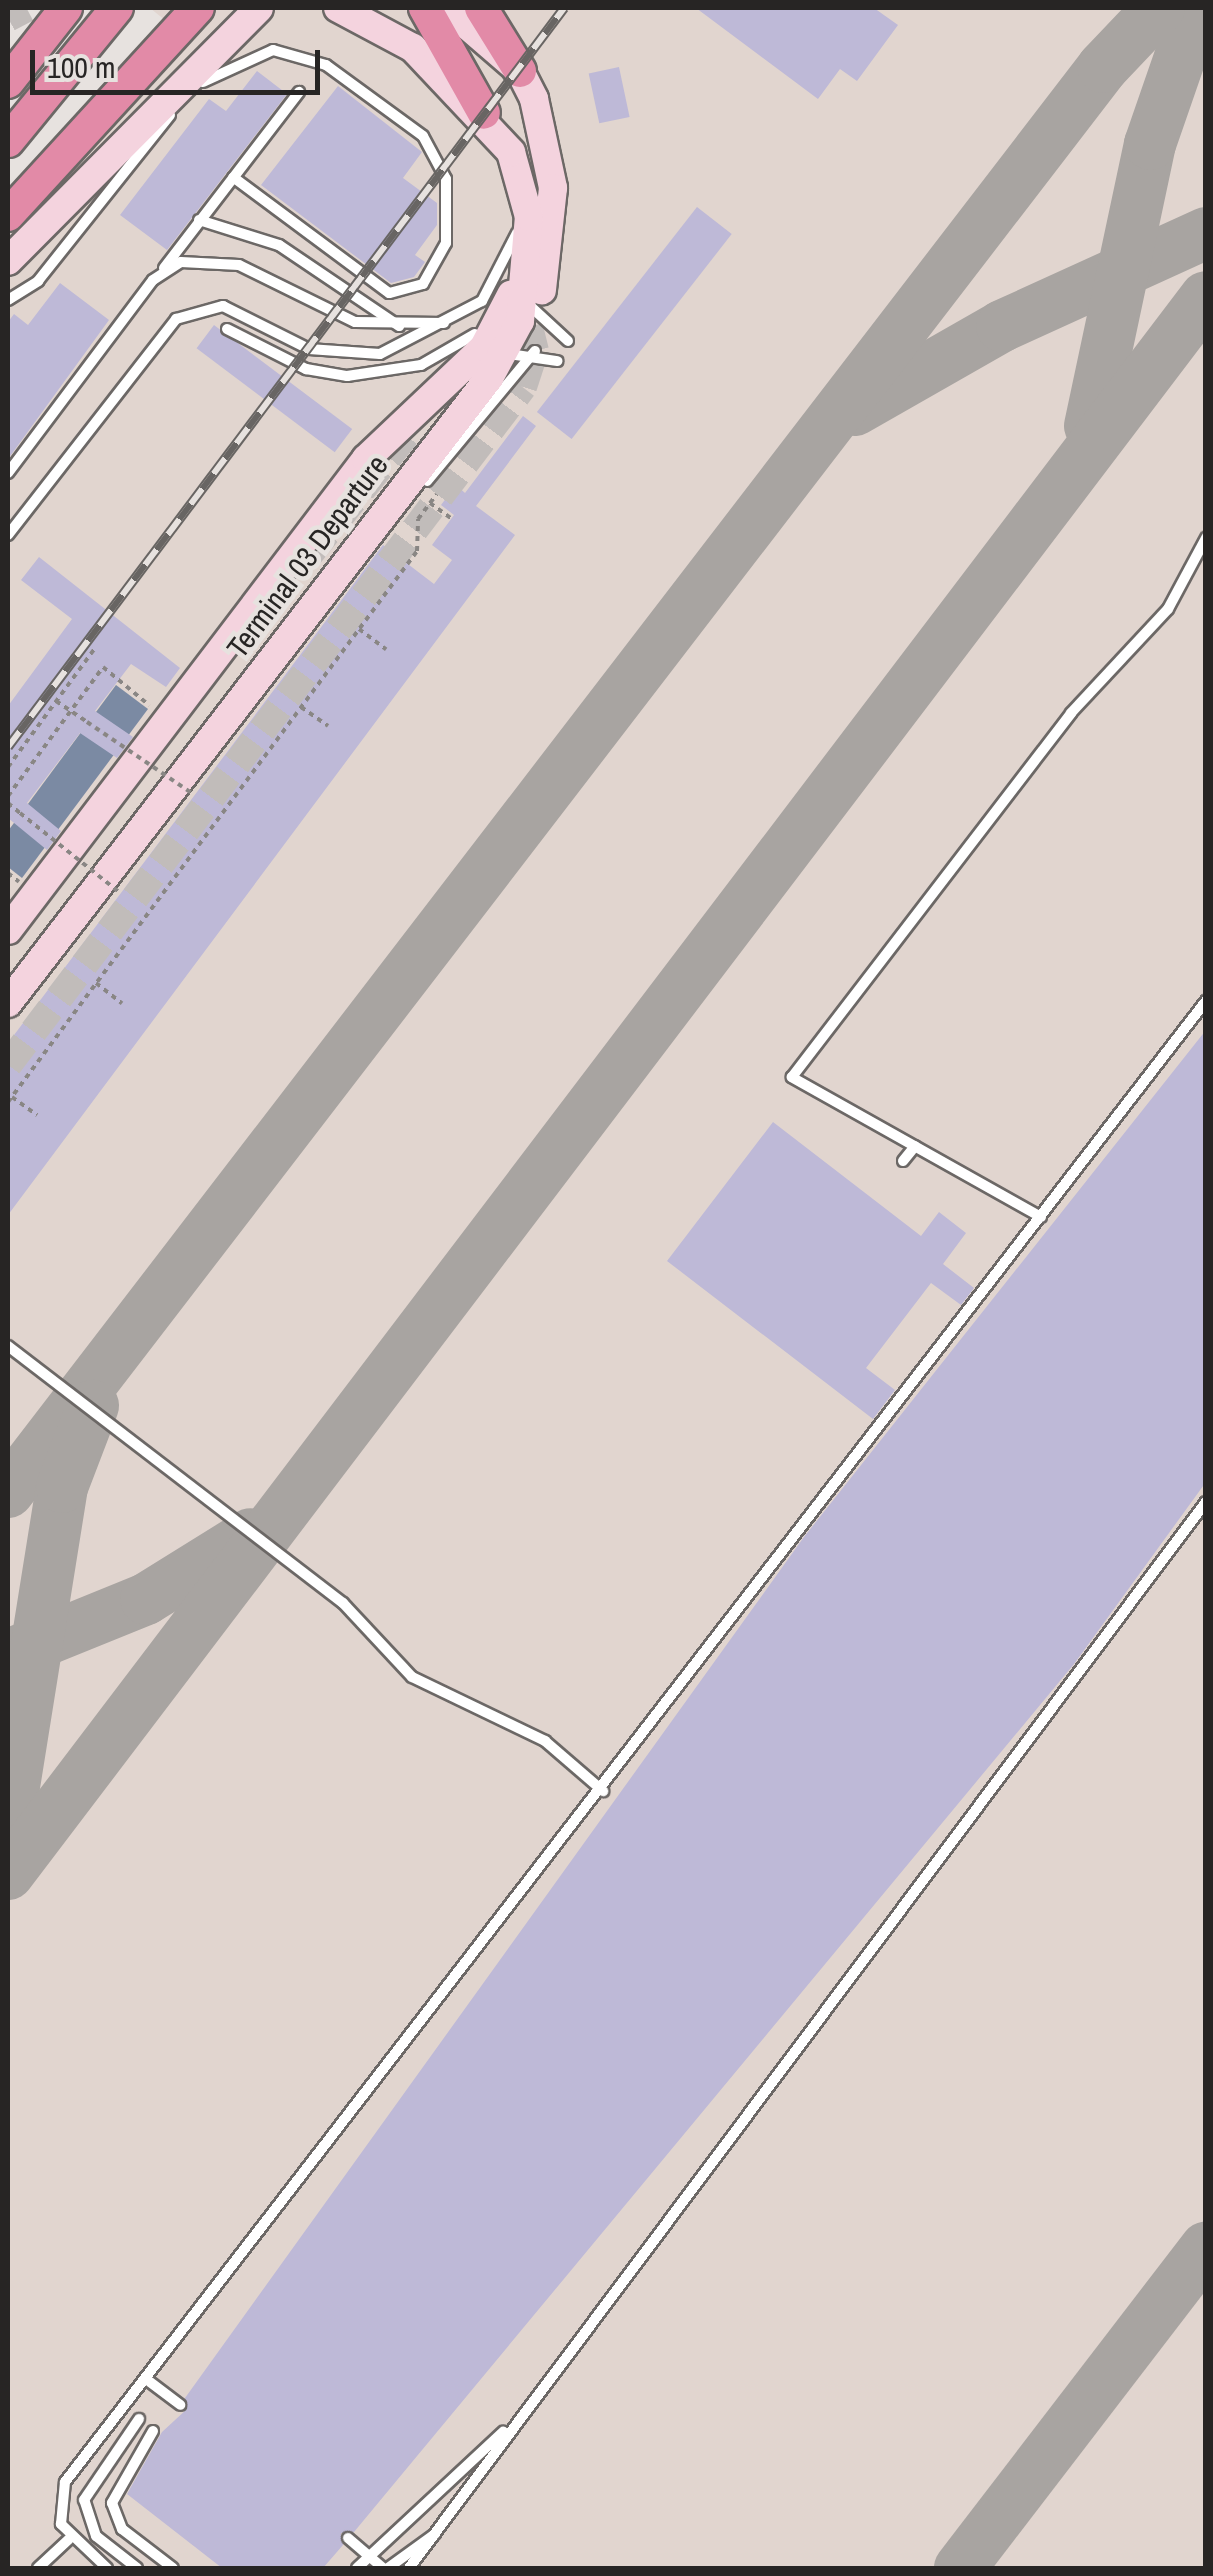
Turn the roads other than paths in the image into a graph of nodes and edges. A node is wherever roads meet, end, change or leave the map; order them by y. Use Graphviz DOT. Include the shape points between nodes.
graph roads {
  1 [pos="66,8"];
  2 [pos="117,8"];
  3 [pos="198,8"];
  4 [pos="259,8"];
  5 [pos="328,8"];
  6 [pos="339,8"];
  7 [pos="425,8"];
  8 [pos="447,8"];
  9 [pos="481,8"];
  10 [pos="520,71"];
  11 [pos="8,82"];
  12 [pos="299,92"];
  13 [pos="484,113"];
  14 [pos="8,142"];
  15 [pos="512,152"];
  16 [pos="233,177"];
  17 [pos="8,215"];
  18 [pos="200,220"];
  19 [pos="520,228"];
  20 [pos="8,261"];
  21 [pos="164,269"];
  22 [pos="532,290"];
  23 [pos="8,300"];
  24 [pos="463,318"];
  25 [pos="227,329"];
  26 [pos="402,329"];
  27 [pos="475,334"];
  28 [pos="568,340"];
  29 [pos="535,351"];
  30 [pos="503,356"];
  31 [pos="556,361"];
  32 [pos="8,473"];
  33 [pos="8,534"];
  34 [pos="1206,538"];
  35 [pos="306,612"];
  36 [pos="8,930"];
  37 [pos="1206,1001"];
  38 [pos="8,1003"];
  39 [pos="916,1146"];
  40 [pos="902,1161"];
  41 [pos="1041,1217"];
  42 [pos="8,1346"];
  43 [pos="1206,1502"];
  44 [pos="603,1791"];
  45 [pos="150,2382"];
  46 [pos="180,2405"];
  47 [pos="138,2419"];
  48 [pos="154,2432"];
  49 [pos="503,2432"];
  50 [pos="430,2500"];
  51 [pos="449,2516"];
  52 [pos="434,2534"];
  53 [pos="348,2538"];
  54 [pos="69,2539"];
  55 [pos="368,2556"];
  56 [pos="38,2568"];
  57 [pos="107,2568"];
  58 [pos="137,2568"];
  59 [pos="174,2568"];
  60 [pos="357,2568"];
  61 [pos="385,2568"];
  62 [pos="408,2568"];
  1 -- 11 [label="highway"];
  2 -- 14 [label="highway"];
  3 -- 17 [label="highway"];
  4 -- 20 [label="main road"];
  5 -- 6 [label="main road"];
  6 -- 13 [label="main road, Terminal 03 Departure" via="414,48"];
  7 -- 13 [label="highway"];
  8 -- 10 [label="main road"];
  9 -- 10 [label="highway"];
  10 -- 22 [label="main road" via="544,128 553,220"];
  12 -- 16 [label="lane"];
  13 -- 15 [label="main road, Terminal 03 Departure"];
  15 -- 19 [label="main road"];
  15 -- 22 [label="main road, Terminal 03 Departure" via="529,217"];
  16 -- 18 [label="lane"];
  16 -- 23 [label="lane" via="389,293 424,284 446,243 446,179 414,127 310,56 250,55 182,102 38,281"];
  18 -- 21 [label="lane"];
  18 -- 26 [label="lane" via="279,244"];
  19 -- 24 [label="lane" via="496,281"];
  19 -- 36 [label="main road" via="509,303 484,347 366,460"];
  21 -- 26 [label="lane" via="220,260 356,322"];
  21 -- 32 [label="lane"];
  22 -- 28 [label="lane"];
  22 -- 30 [label="main road, Terminal 03 Departure"];
  24 -- 26 [label="lane"];
  24 -- 33 [label="lane" via="356,358 309,349 240,310 204,306 176,319"];
  25 -- 27 [label="lane" via="306,369 347,376 421,366"];
  29 -- 30 [label="lane"];
  29 -- 31 [label="lane"];
  29 -- 35 [label="lane" via="347,583"];
  30 -- 35 [label="main road, Terminal 03 Departure"];
  34 -- 39 [label="lane" via="1168,609 1071,713 792,1077"];
  35 -- 38 [label="main road, Terminal 03 Departure"];
  37 -- 41 [label="lane"];
  39 -- 40 [label="lane"];
  39 -- 41 [label="lane"];
  41 -- 44 [label="lane"];
  42 -- 44 [label="lane" via="370,1631 412,1678 545,1741"];
  43 -- 49 [label="lane"];
  44 -- 45 [label="lane"];
  45 -- 46 [label="lane"];
  45 -- 54 [label="lane" via="65,2482 58,2513"];
  47 -- 58 [label="lane" via="84,2500 96,2536"];
  48 -- 59 [label="lane" via="112,2503 122,2529"];
  49 -- 50 [label="lane"];
  49 -- 51 [label="lane"];
  50 -- 51 [label="lane"];
  50 -- 55 [label="lane"];
  51 -- 52 [label="lane"];
  52 -- 61 [label="lane"];
  52 -- 62 [label="lane"];
  53 -- 55 [label="lane"];
  54 -- 56 [label="lane"];
  54 -- 57 [label="lane"];
  55 -- 60 [label="lane"];
  55 -- 61 [label="lane"];
}
